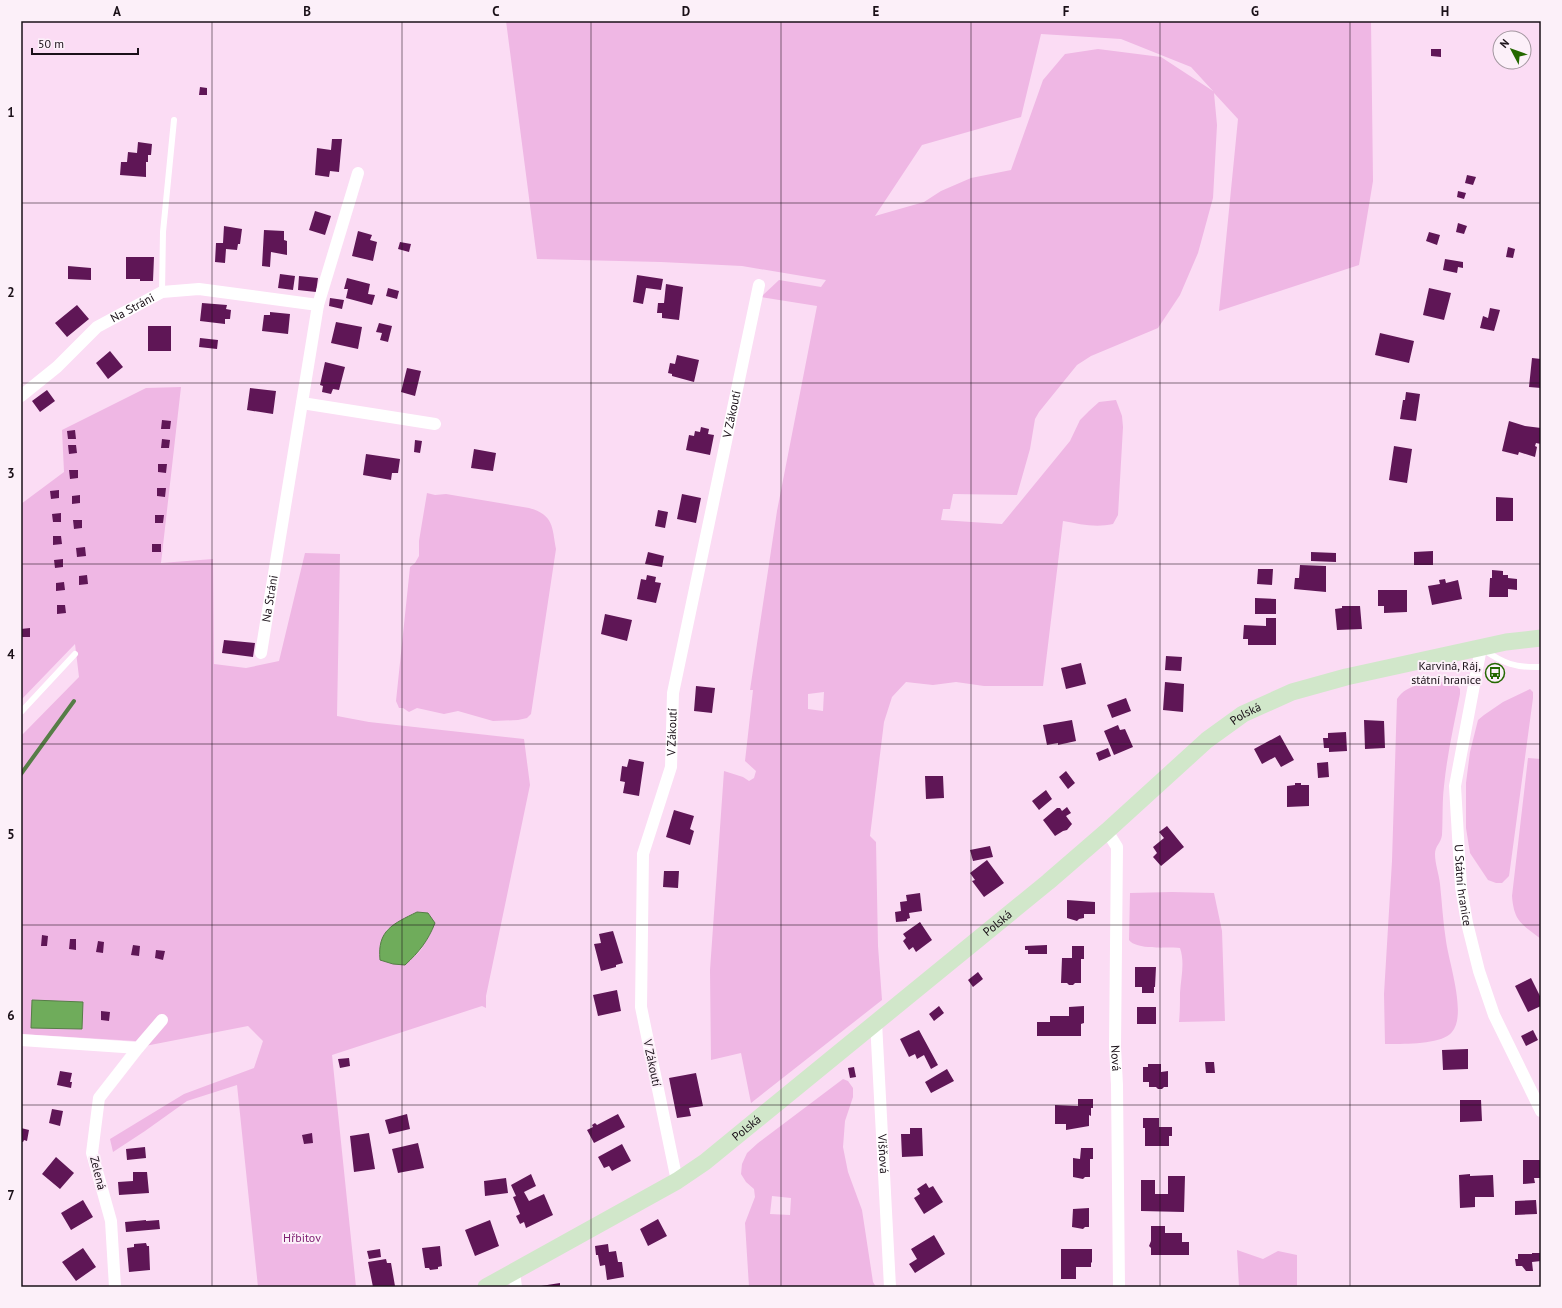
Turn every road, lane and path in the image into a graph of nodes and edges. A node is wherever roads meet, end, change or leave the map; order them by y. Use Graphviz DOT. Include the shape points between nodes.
graph roads {
  1 [pos="174,120"];
  2 [pos="358,173"];
  3 [pos="759,285"];
  4 [pos="162,292"];
  5 [pos="318,306"];
  6 [pos="21,396"];
  7 [pos="302,403"];
  8 [pos="435,424"];
  9 [pos="1541,638"];
  10 [pos="1481,648"];
  11 [pos="261,653"];
  12 [pos="75,654"];
  13 [pos="1541,666"];
  14 [pos="21,712"];
  15 [pos="1107,831"];
  16 [pos="162,1020"];
  17 [pos="876,1022"];
  18 [pos="21,1040"];
  19 [pos="138,1048"];
  20 [pos="1541,1111"];
  21 [pos="677,1181"];
  22 [pos="515,1279"];
  23 [pos="115,1287"];
  24 [pos="486,1287"];
  25 [pos="890,1287"];
  26 [pos="1118,1287"];
  1 -- 4 [label="lane" via="163,232"];
  2 -- 5 [label="street, Na Stráni"];
  3 -- 21 [label="street, V Zákoutí" via="673,693 670,768 644,854 641,1007"];
  4 -- 5 [label="street, Na Stráni" via="199,290"];
  4 -- 6 [label="street, Na Stráni" via="97,327 57,367"];
  5 -- 7 [label="street, Na Stráni"];
  7 -- 8 [label="street"];
  7 -- 11 [label="street, Na Stráni"];
  9 -- 10 [label="street, Polská"];
  10 -- 13 [label="lane" via="1497,659 1522,668"];
  10 -- 15 [label="street, Polská" via="1292,692 1243,714 1207,740"];
  10 -- 20 [label="street, U Státní hranice" via="1455,786 1461,887 1479,971 1494,1015"];
  12 -- 14 [label="lane"];
  15 -- 17 [label="street, Polská"];
  15 -- 26 [label="street, Nová" via="1117,847 1115,1047"];
  16 -- 19 [label="street, Zelená"];
  17 -- 21 [label="street, Polská" via="705,1162"];
  17 -- 25 [label="street, Višňová"];
  18 -- 19 [label="street"];
  19 -- 23 [label="street, Zelená" via="99,1098 92,1153 111,1221"];
  21 -- 22 [label="street, Polská"];
  22 -- 24 [label="street, Polská"];
}
